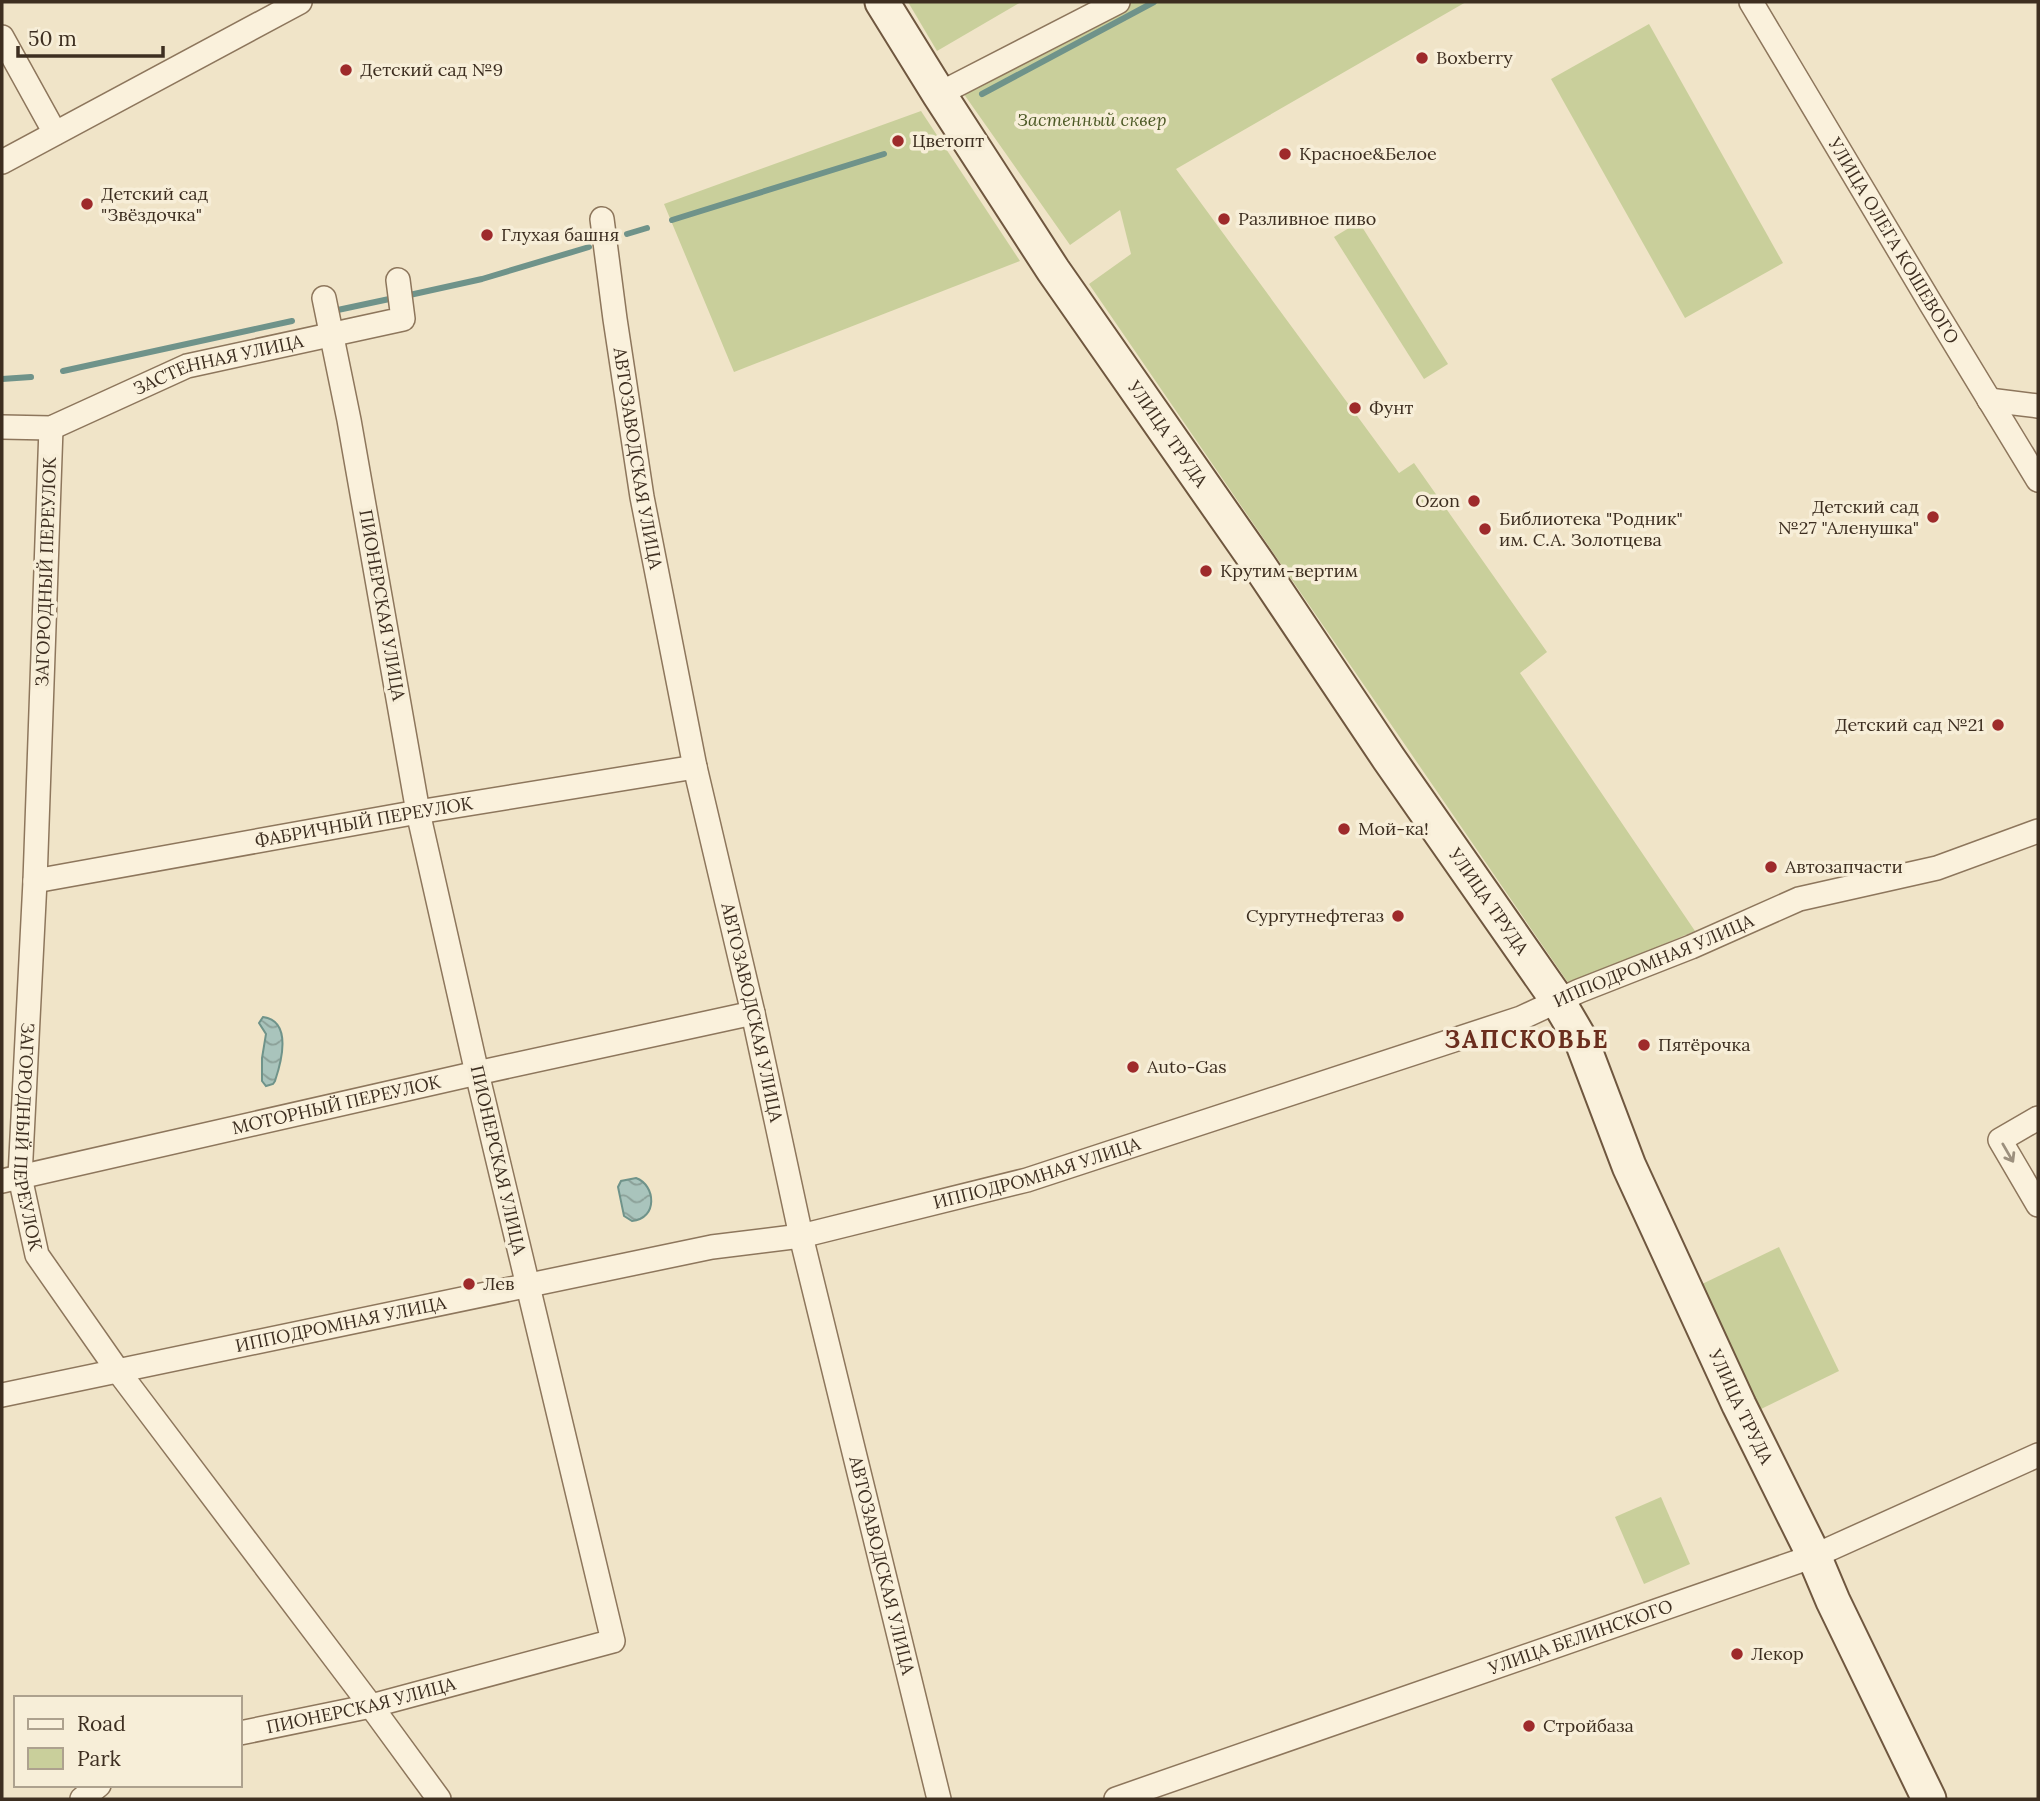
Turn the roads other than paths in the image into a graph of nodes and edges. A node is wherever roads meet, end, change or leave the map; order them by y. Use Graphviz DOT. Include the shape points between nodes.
graph roads {
  1 [pos="300,2"];
  2 [pos="882,2"];
  3 [pos="1118,2"];
  4 [pos="1751,2"];
  5 [pos="2,37"];
  6 [pos="939,94"];
  7 [pos="55,133"];
  8 [pos="2,162"];
  9 [pos="602,219"];
  10 [pos="399,292"];
  11 [pos="324,298"];
  12 [pos="332,334"];
  13 [pos="1989,400"];
  14 [pos="2036,403"];
  15 [pos="2,427"];
  16 [pos="51,428"];
  17 [pos="2038,480"];
  18 [pos="695,767"];
  19 [pos="418,812"];
  20 [pos="2038,831"];
  21 [pos="35,881"];
  22 [pos="1558,1001"];
  23 [pos="753,1013"];
  24 [pos="477,1073"];
  25 [pos="2038,1118"];
  26 [pos="11,1179"];
  27 [pos="2038,1205"];
  28 [pos="801,1236"];
  29 [pos="528,1286"];
  30 [pos="118,1371"];
  31 [pos="2,1395"];
  32 [pos="2038,1455"];
  33 [pos="1814,1556"];
  34 [pos="371,1706"];
  35 [pos="242,1733"];
  36 [pos="97,1787"];
  37 [pos="82,1799"];
  38 [pos="439,1799"];
  39 [pos="939,1799"];
  40 [pos="1116,1799"];
  41 [pos="1929,1799"];
  1 -- 7 [label="street"];
  2 -- 6 [label="main road, УЛИЦА ТРУДА"];
  3 -- 6 [label="street"];
  4 -- 13 [label="street, УЛИЦА ОЛЕГА КОШЕВОГО"];
  5 -- 7 [label="street"];
  6 -- 22 [label="main road, УЛИЦА ТРУДА" via="1061,282"];
  7 -- 8 [label="street"];
  9 -- 18 [label="street, АВТОЗАВОДСКАЯ УЛИЦА" via="642,497"];
  10 -- 12 [label="street, ЗАСТЕННАЯ УЛИЦА" via="403,319"];
  11 -- 12 [label="street, ПИОНЕРСКАЯ УЛИЦА"];
  12 -- 16 [label="street, ЗАСТЕННАЯ УЛИЦА" via="187,366"];
  12 -- 19 [label="street, ПИОНЕРСКАЯ УЛИЦА"];
  13 -- 14 [label="street"];
  13 -- 17 [label="street, УЛИЦА ОЛЕГА КОШЕВОГО"];
  15 -- 16 [label="street, ЗАСТЕННАЯ УЛИЦА"];
  16 -- 21 [label="street, ЗАГОРОДНЫЙ ПЕРЕУЛОК"];
  18 -- 19 [label="street, ФАБРИЧНЫЙ ПЕРЕУЛОК"];
  18 -- 23 [label="street, АВТОЗАВОДСКАЯ УЛИЦА"];
  19 -- 21 [label="street, ФАБРИЧНЫЙ ПЕРЕУЛОК"];
  19 -- 24 [label="street, ПИОНЕРСКАЯ УЛИЦА"];
  20 -- 22 [label="street, ИППОДРОМНАЯ УЛИЦА" via="1937,868 1799,899"];
  21 -- 26 [label="street, ЗАГОРОДНЫЙ ПЕРЕУЛОК"];
  22 -- 28 [label="street, ИППОДРОМНАЯ УЛИЦА" via="1521,1018 1027,1180"];
  22 -- 33 [label="main road, УЛИЦА ТРУДА" via="1581,1042 1629,1166 1739,1405"];
  23 -- 24 [label="street, МОТОРНЫЙ ПЕРЕУЛОК"];
  23 -- 28 [label="street, АВТОЗАВОДСКАЯ УЛИЦА"];
  24 -- 26 [label="street, МОТОРНЫЙ ПЕРЕУЛОК"];
  24 -- 29 [label="street, ПИОНЕРСКАЯ УЛИЦА"];
  25 -- 27 [label="street, one-way" via="2000,1140"];
  26 -- 30 [label="street, ЗАГОРОДНЫЙ ПЕРЕУЛОК" via="37,1255"];
  28 -- 29 [label="street, ИППОДРОМНАЯ УЛИЦА" via="712,1247"];
  28 -- 39 [label="street, АВТОЗАВОДСКАЯ УЛИЦА"];
  29 -- 30 [label="street, ИППОДРОМНАЯ УЛИЦА"];
  29 -- 34 [label="street, ПИОНЕРСКАЯ УЛИЦА" via="613,1641"];
  30 -- 31 [label="street, ИППОДРОМНАЯ УЛИЦА"];
  30 -- 34 [label="street, ЗАГОРОДНЫЙ ПЕРЕУЛОК"];
  32 -- 33 [label="street, УЛИЦА БЕЛИНСКОГО"];
  33 -- 40 [label="street, УЛИЦА БЕЛИНСКОГО"];
  33 -- 41 [label="main road, УЛИЦА ТРУДА"];
  34 -- 35 [label="street, ПИОНЕРСКАЯ УЛИЦА"];
  34 -- 38 [label="street, ЗАГОРОДНЫЙ ПЕРЕУЛОК"];
  36 -- 37 [label="street"];
}
